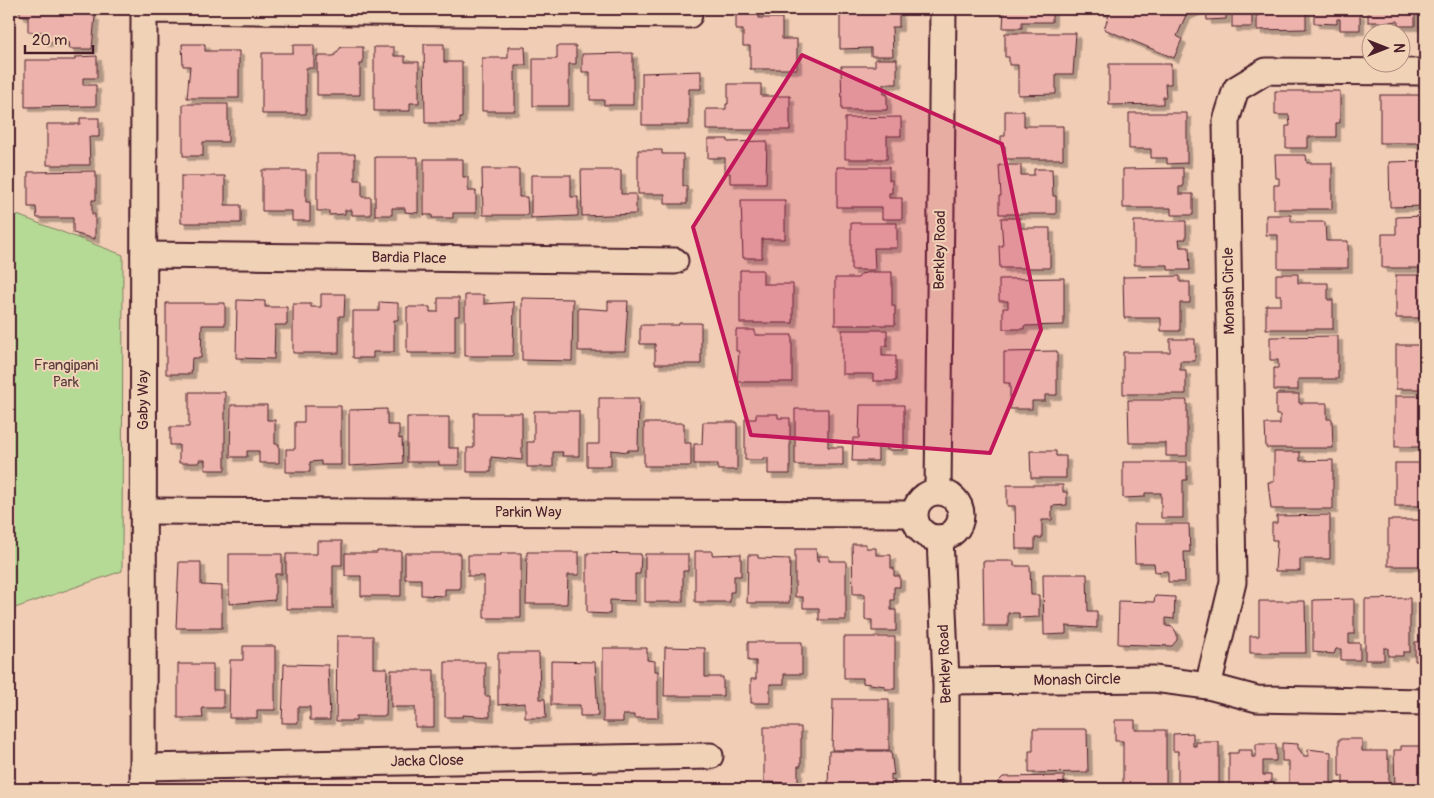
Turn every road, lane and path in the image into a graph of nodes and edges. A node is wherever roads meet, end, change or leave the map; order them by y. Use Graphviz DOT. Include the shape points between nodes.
graph roads {
  1 [pos="943,9"];
  2 [pos="688,15"];
  3 [pos="1425,72"];
  4 [pos="144,255"];
  5 [pos="675,260"];
  6 [pos="938,491"];
  7 [pos="143,511"];
  8 [pos="914,514"];
  9 [pos="940,538"];
  10 [pos="946,681"];
  11 [pos="1208,686"];
  12 [pos="1425,702"];
  13 [pos="710,756"];
  14 [pos="143,778"];
  15 [pos="946,789"];
  1 -- 6 [label="street, Berkley Road"];
  2 -- 4 [label="street, Gaby Way" via="144,10"];
  3 -- 11 [label="street, Monash Circle" via="1266,70 1236,89 1226,121 1233,582"];
  4 -- 5 [label="street, Bardia Place"];
  4 -- 7 [label="street, Gaby Way"];
  6 -- 8 [label="street" via="921,497"];
  6 -- 9 [label="street" via="954,498 961,514 955,530"];
  7 -- 8 [label="street, Parkin Way"];
  7 -- 14 [label="street, Gaby Way"];
  8 -- 9 [label="street" via="921,532"];
  9 -- 10 [label="street, Berkley Road"];
  10 -- 11 [label="street, Monash Circle" via="1154,679"];
  10 -- 15 [label="street, Berkley Road"];
  11 -- 12 [label="street, Monash Circle" via="1257,699"];
  13 -- 14 [label="street, Jacka Close"];
}
